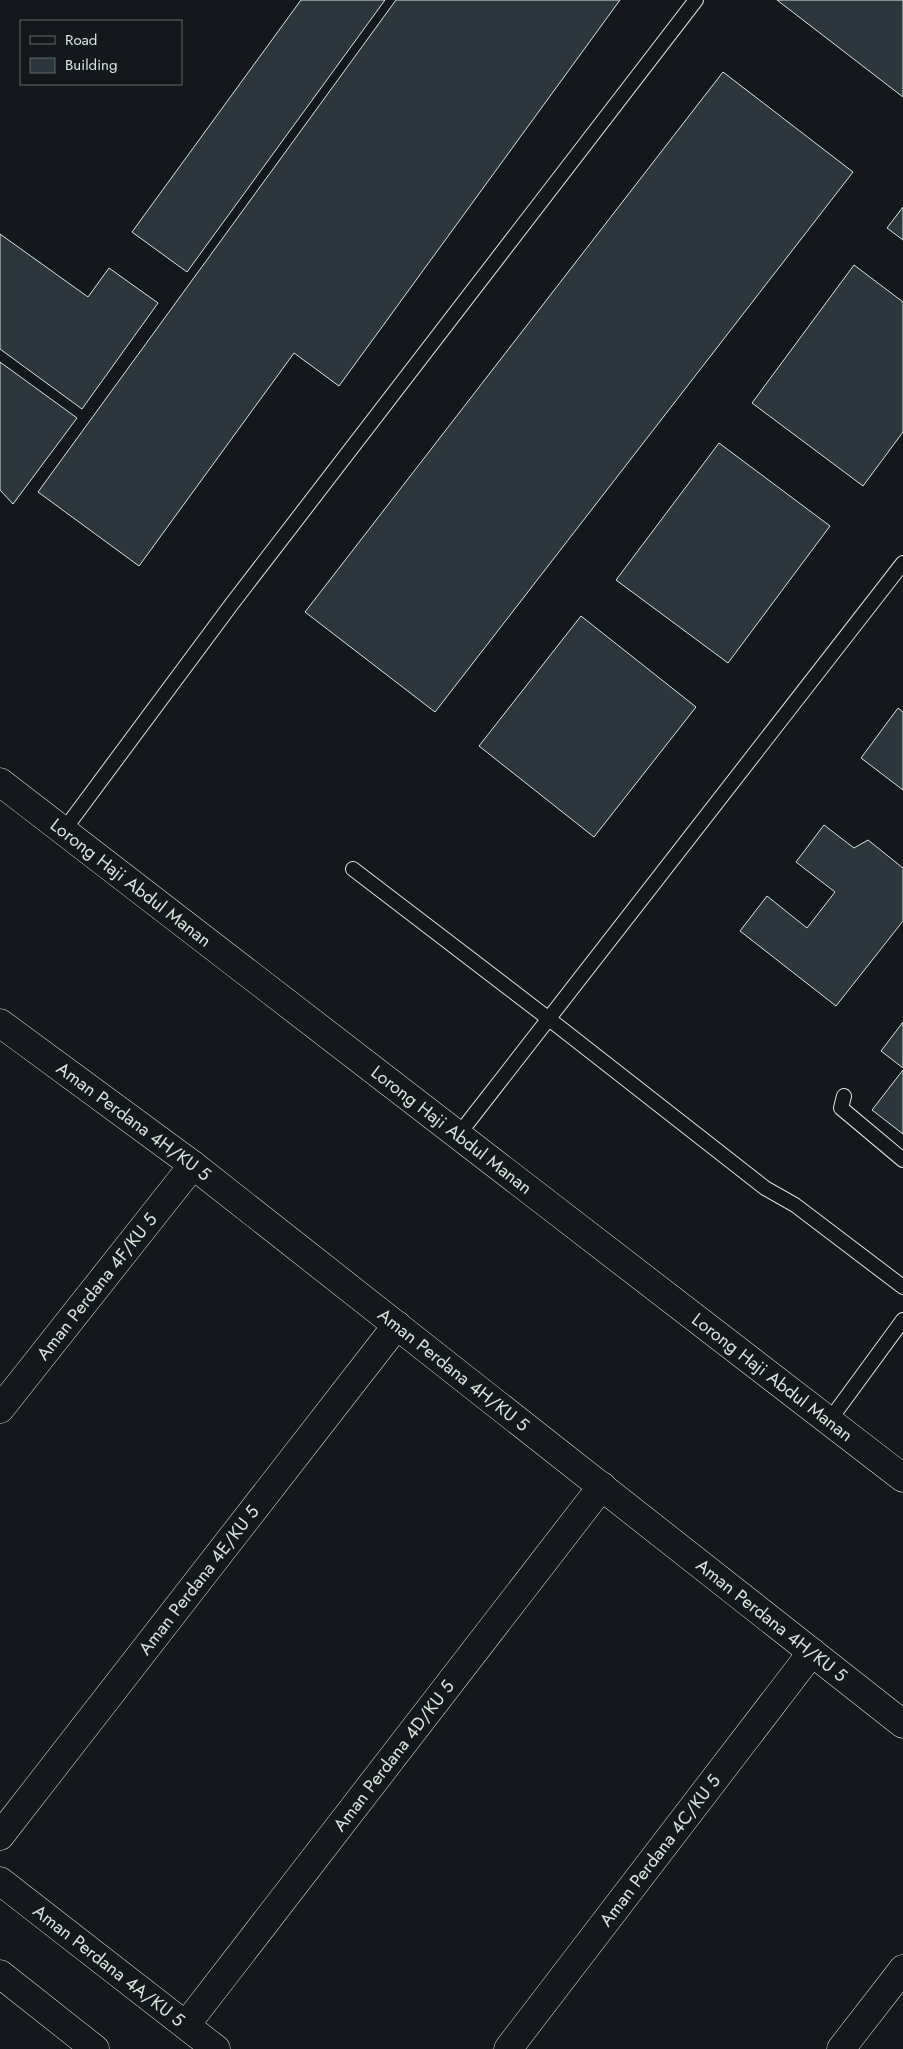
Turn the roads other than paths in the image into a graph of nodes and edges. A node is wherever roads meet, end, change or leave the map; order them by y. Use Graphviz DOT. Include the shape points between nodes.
graph roads {
  1 [pos="696,0"];
  2 [pos="903,563"];
  3 [pos="0,782"];
  4 [pos="64,830"];
  5 [pos="353,870"];
  6 [pos="549,1019"];
  7 [pos="0,1023"];
  8 [pos="844,1096"];
  9 [pos="460,1134"];
  10 [pos="903,1160"];
  11 [pos="193,1165"];
  12 [pos="903,1287"];
  13 [pos="903,1320"];
  14 [pos="397,1325"];
  15 [pos="0,1409"];
  16 [pos="829,1421"];
  17 [pos="903,1478"];
  18 [pos="602,1486"];
  19 [pos="812,1652"];
  20 [pos="903,1724"];
  21 [pos="0,1836"];
  22 [pos="0,1881"];
  23 [pos="903,1969"];
  24 [pos="0,1974"];
  25 [pos="186,2025"];
  26 [pos="96,2049"];
  27 [pos="216,2049"];
  28 [pos="508,2049"];
  29 [pos="841,2049"];
  1 -- 4 [label="lane" via="231,605"];
  2 -- 6 [label="lane"];
  3 -- 4 [label="street, Lorong Haji Abdul Manan"];
  4 -- 9 [label="street, Lorong Haji Abdul Manan"];
  5 -- 6 [label="lane"];
  6 -- 9 [label="lane"];
  6 -- 12 [label="lane" via="765,1188 794,1205"];
  7 -- 11 [label="street, Aman Perdana 4H/KU 5"];
  8 -- 10 [label="lane" via="841,1108"];
  9 -- 16 [label="street, Lorong Haji Abdul Manan"];
  11 -- 14 [label="street, Aman Perdana 4H/KU 5"];
  11 -- 15 [label="street, Aman Perdana 4F/KU 5"];
  13 -- 16 [label="lane"];
  14 -- 18 [label="street, Aman Perdana 4H/KU 5"];
  14 -- 21 [label="street, Aman Perdana 4E/KU 5"];
  16 -- 17 [label="street, Lorong Haji Abdul Manan"];
  18 -- 19 [label="street, Aman Perdana 4H/KU 5"];
  18 -- 25 [label="street, Aman Perdana 4D/KU 5"];
  19 -- 20 [label="street, Aman Perdana 4H/KU 5"];
  19 -- 28 [label="street, Aman Perdana 4C/KU 5"];
  22 -- 25 [label="street, Aman Perdana 4A/KU 5"];
  23 -- 29 [label="street"];
  24 -- 26 [label="street"];
  25 -- 27 [label="street, Aman Perdana 4A/KU 5"];
}
